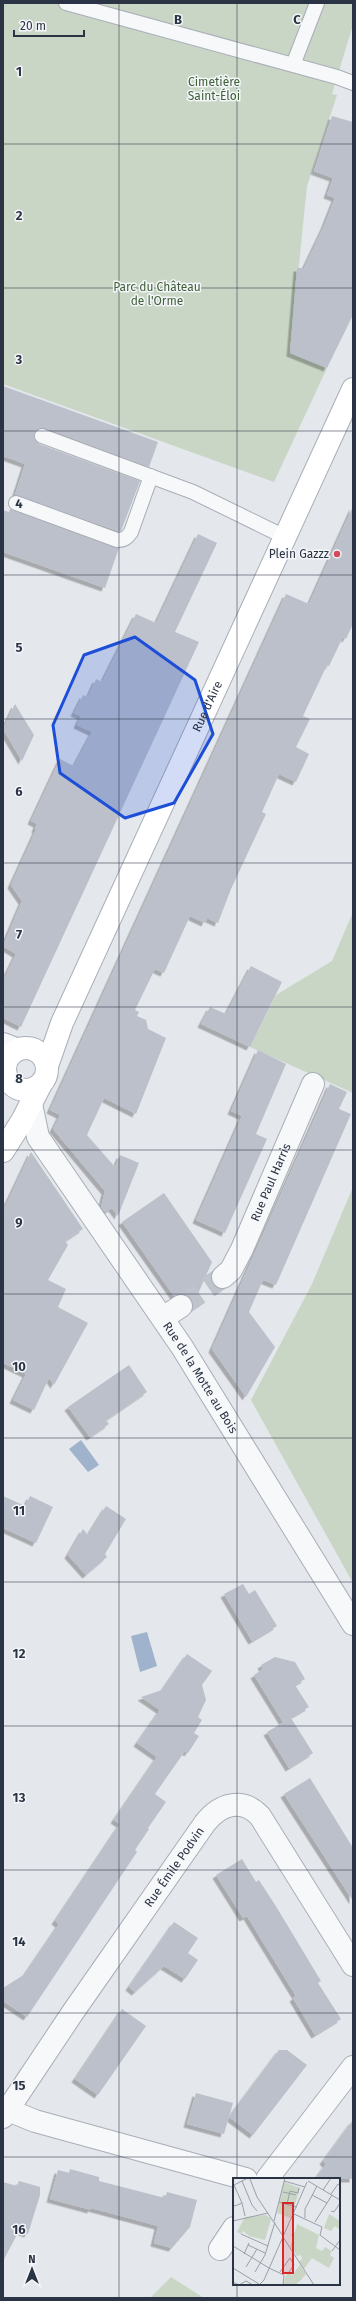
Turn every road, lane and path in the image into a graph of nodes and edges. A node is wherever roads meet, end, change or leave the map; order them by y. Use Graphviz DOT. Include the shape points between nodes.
graph roads {
  1 [pos="66,3"];
  2 [pos="317,3"];
  3 [pos="294,65"];
  4 [pos="353,83"];
  5 [pos="353,389"];
  6 [pos="42,436"];
  7 [pos="151,476"];
  8 [pos="16,504"];
  9 [pos="285,537"];
  10 [pos="62,1023"];
  11 [pos="17,1047"];
  12 [pos="44,1075"];
  13 [pos="7,1078"];
  14 [pos="313,1084"];
  15 [pos="31,1104"];
  16 [pos="10,1135"];
  17 [pos="38,1137"];
  18 [pos="222,1277"];
  19 [pos="181,1306"];
  20 [pos="163,1318"];
  21 [pos="353,1624"];
  22 [pos="353,1965"];
  23 [pos="353,2067"];
  24 [pos="5,2113"];
  25 [pos="242,2178"];
  26 [pos="267,2178"];
  27 [pos="233,2230"];
  28 [pos="220,2249"];
  1 -- 3 [label="lane" via="127,16"];
  2 -- 3 [label="lane"];
  3 -- 4 [label="lane"];
  5 -- 9 [label="main road, Rue d'Aire"];
  6 -- 7 [label="lane"];
  7 -- 8 [label="lane" via="131,532 122,540"];
  7 -- 9 [label="lane" via="193,492"];
  9 -- 10 [label="main road, Rue d'Aire"];
  10 -- 11 [label="main road, Rue d'Aire" via="49,1036"];
  10 -- 12 [label="main road, Rue d'Aire"];
  11 -- 12 [label="main road" via="42,1054"];
  11 -- 13 [label="main road" via="6,1060"];
  12 -- 13 [label="main road" via="32,1089 25,1090"];
  12 -- 15 [label="main road, Rue d'Aire"];
  13 -- 16 [label="main road"];
  14 -- 18 [label="street, Rue Paul Harris" via="242,1249 231,1270"];
  15 -- 16 [label="main road, Rue d'Aire"];
  15 -- 17 [label="street, Rue de la Motte au Bois"];
  16 -- 17 [label="street, Rue de la Motte au Bois"];
  17 -- 20 [label="street, Rue de la Motte au Bois"];
  19 -- 20 [label="street"];
  20 -- 21 [label="street, Rue de la Motte au Bois"];
  22 -- 24 [label="street, Rue Émile Podvin" via="260,1816 254,1809 238,1804 222,1807 205,1823"];
  23 -- 26 [label="street"];
  24 -- 25 [label="street, Rue Émile Podvin"];
  27 -- 28 [label="street"];
}
